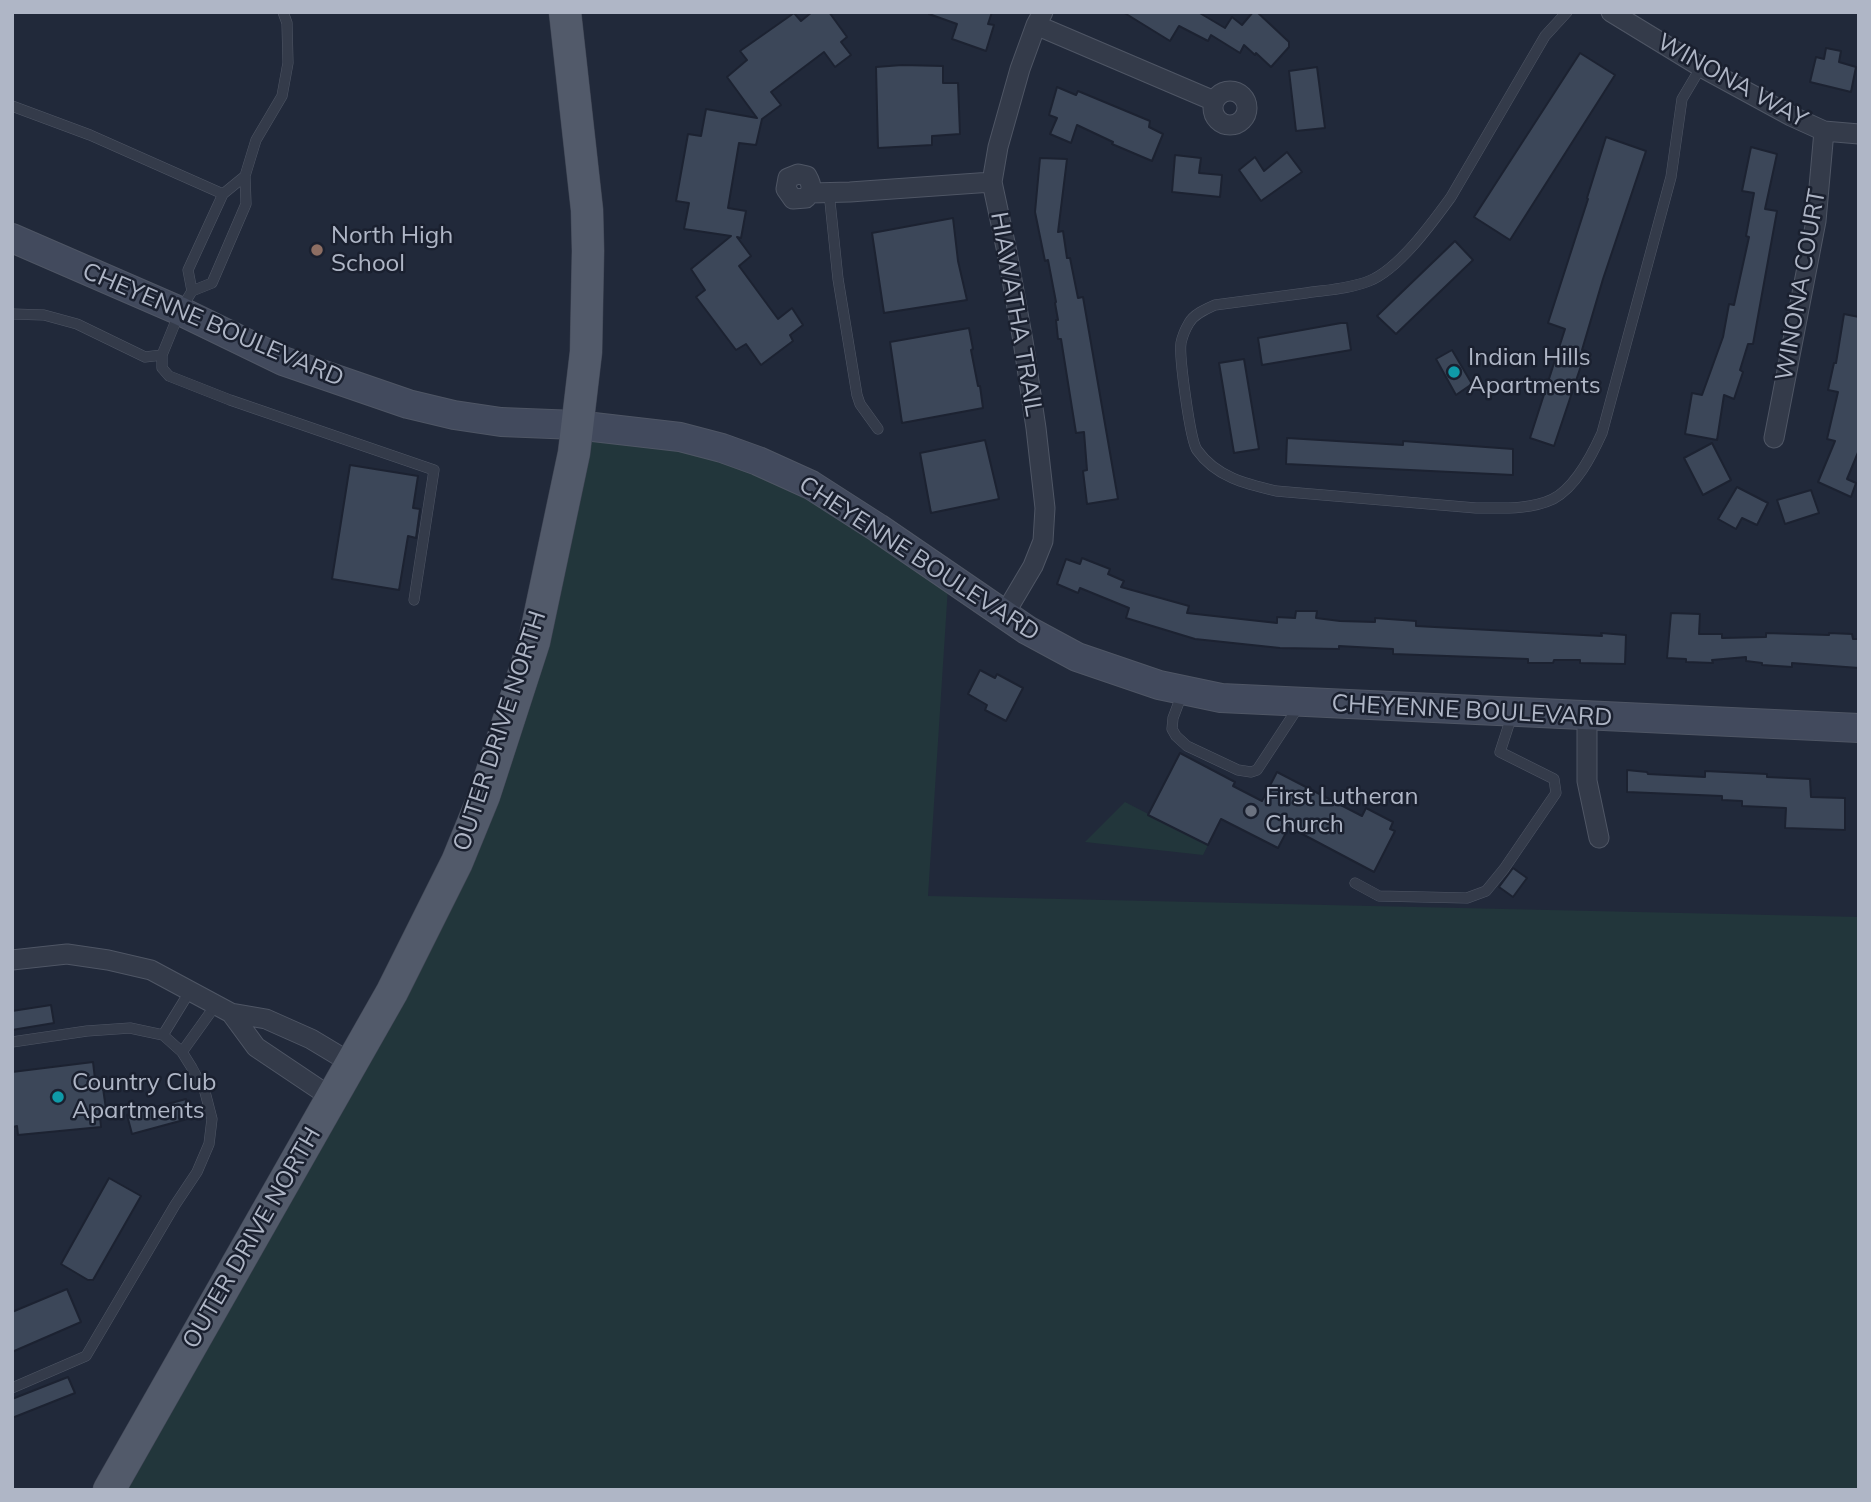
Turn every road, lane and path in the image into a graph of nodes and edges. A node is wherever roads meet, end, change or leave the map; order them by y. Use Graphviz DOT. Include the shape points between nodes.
graph roads {
  1 [pos="284,12"];
  2 [pos="565,12"];
  3 [pos="1567,12"];
  4 [pos="1611,12"];
  5 [pos="1040,19"];
  6 [pos="1700,67"];
  7 [pos="1214,101"];
  8 [pos="12,106"];
  9 [pos="1824,131"];
  10 [pos="1859,134"];
  11 [pos="245,176"];
  12 [pos="992,183"];
  13 [pos="820,192"];
  14 [pos="223,194"];
  15 [pos="12,238"];
  16 [pos="186,301"];
  17 [pos="12,314"];
  18 [pos="162,355"];
  19 [pos="576,425"];
  20 [pos="878,429"];
  21 [pos="1774,438"];
  22 [pos="414,600"];
  23 [pos="1004,615"];
  24 [pos="1184,691"];
  25 [pos="1301,703"];
  26 [pos="1513,712"];
  27 [pos="1587,716"];
  28 [pos="1859,728"];
  29 [pos="1599,838"];
  30 [pos="1354,883"];
  31 [pos="12,960"];
  32 [pos="190,991"];
  33 [pos="223,1009"];
  34 [pos="163,1035"];
  35 [pos="12,1042"];
  36 [pos="182,1052"];
  37 [pos="351,1063"];
  38 [pos="332,1098"];
  39 [pos="12,1388"];
  40 [pos="109,1490"];
  1 -- 11 [label="lane" via="288,63 282,96 256,139"];
  2 -- 19 [label="main road, OUTER DRIVE NORTH" via="587,210 587,332"];
  3 -- 6 [label="lane" via="1545,36 1443,209 1381,274 1335,289 1215,305 1189,322 1181,344 1189,420 1195,448 1219,472 1276,491 1476,508 1533,505 1568,487 1602,433 1671,177 1682,99"];
  4 -- 6 [label="street, WINONA WAY"];
  5 -- 7 [label="street"];
  5 -- 12 [label="street, HIAWATHA TRAIL" via="1020,69"];
  6 -- 9 [label="street, WINONA WAY"];
  8 -- 14 [label="lane"];
  9 -- 10 [label="street, WINONA WAY"];
  9 -- 21 [label="street, WINONA COURT" via="1816,221"];
  11 -- 14 [label="lane"];
  11 -- 16 [label="lane" via="246,204 212,283"];
  12 -- 13 [label="street"];
  12 -- 23 [label="street, HIAWATHA TRAIL" via="1023,341 1045,508 1043,541"];
  13 -- 20 [label="lane" via="857,395"];
  14 -- 16 [label="lane" via="188,270"];
  15 -- 16 [label="street, CHEYENNE BOULEVARD"];
  16 -- 18 [label="lane"];
  16 -- 19 [label="street, CHEYENNE BOULEVARD" via="284,361 408,404 501,422"];
  17 -- 18 [label="lane" via="44,315 78,324 145,357"];
  18 -- 22 [label="lane" via="162,368 169,376 434,470"];
  19 -- 23 [label="street, CHEYENNE BOULEVARD" via="680,437 758,461 811,485"];
  19 -- 37 [label="main road, OUTER DRIVE NORTH" via="534,642 484,796 432,915"];
  23 -- 24 [label="street, CHEYENNE BOULEVARD" via="1077,657"];
  24 -- 25 [label="street, CHEYENNE BOULEVARD"];
  24 -- 25 [label="lane" via="1172,719 1176,736 1187,746 1244,772 1257,770"];
  25 -- 26 [label="street, CHEYENNE BOULEVARD"];
  26 -- 27 [label="street, CHEYENNE BOULEVARD"];
  26 -- 30 [label="lane" via="1500,752 1555,779 1556,793 1486,891 1467,898 1379,896"];
  27 -- 28 [label="street, CHEYENNE BOULEVARD"];
  27 -- 29 [label="street" via="1587,781"];
  31 -- 32 [label="street" via="67,954 108,960 151,970"];
  32 -- 33 [label="street"];
  32 -- 34 [label="lane"];
  33 -- 36 [label="lane"];
  33 -- 37 [label="street" via="266,1019"];
  33 -- 38 [label="street" via="256,1047"];
  34 -- 35 [label="lane" via="130,1028"];
  34 -- 36 [label="lane"];
  36 -- 39 [label="lane" via="205,1092 212,1119 209,1144 197,1172 86,1356"];
  37 -- 38 [label="main road, OUTER DRIVE NORTH"];
  38 -- 40 [label="main road, OUTER DRIVE NORTH"];
}
